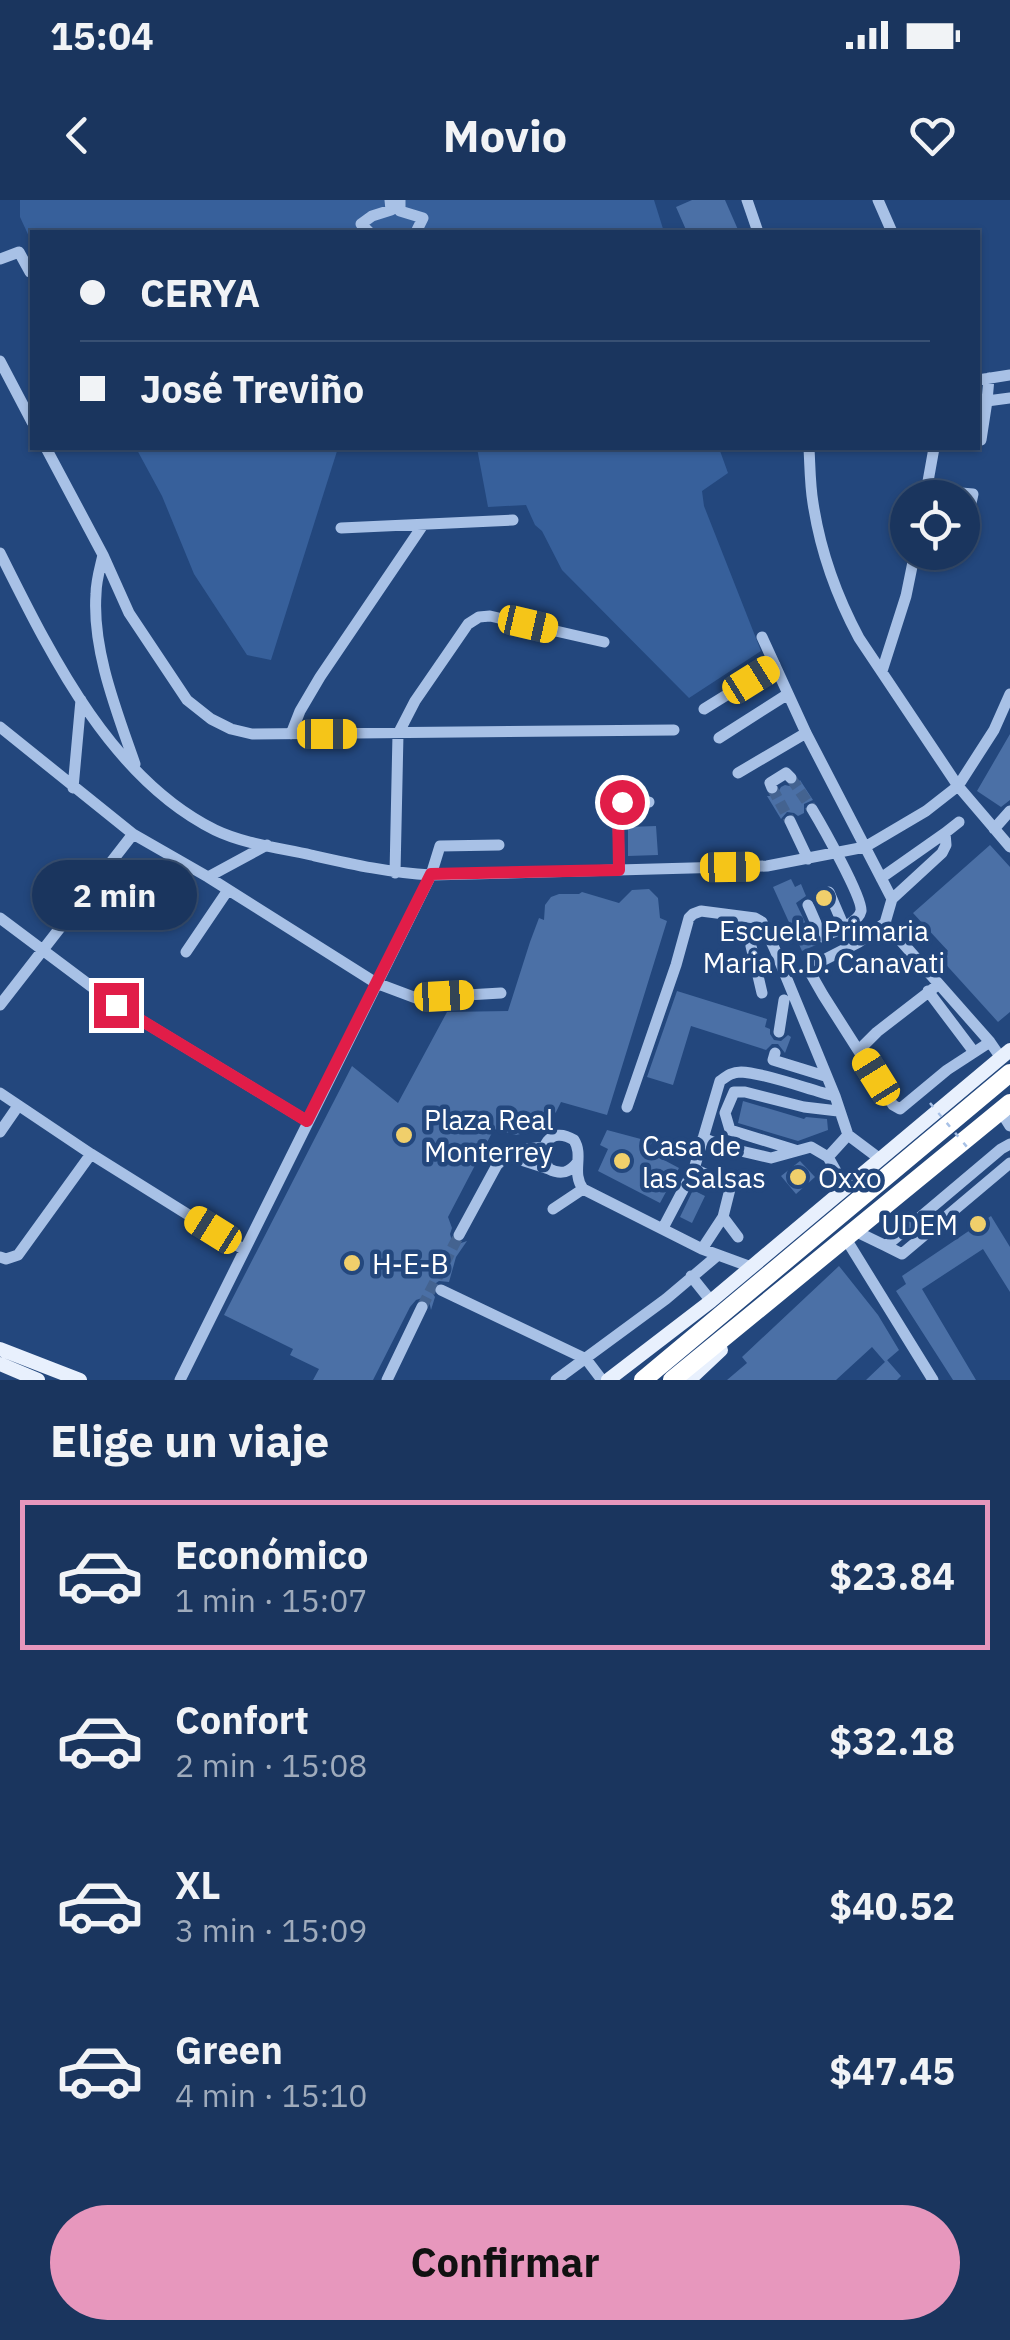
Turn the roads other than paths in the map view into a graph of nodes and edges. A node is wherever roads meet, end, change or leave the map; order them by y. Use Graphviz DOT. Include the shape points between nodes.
graph roads {
  1 [pos="390,200"];
  2 [pos="400,200"];
  3 [pos="746,200"];
  4 [pos="878,200"];
  5 [pos="367,230"];
  6 [pos="417,230"];
  7 [pos="757,230"];
  8 [pos="891,230"];
  9 [pos="0,258"];
  10 [pos="30,272"];
  11 [pos="0,361"];
  12 [pos="1010,375"];
  13 [pos="983,379"];
  14 [pos="1010,398"];
  15 [pos="987,401"];
  16 [pos="30,418"];
  17 [pos="981,440"];
  18 [pos="47,450"];
  19 [pos="809,450"];
  20 [pos="934,450"];
  21 [pos="928,480"];
  22 [pos="513,520"];
  23 [pos="423,525"];
  24 [pos="341,528"];
  25 [pos="0,553"];
  26 [pos="103,555"];
  27 [pos="911,570"];
  28 [pos="762,637"];
  29 [pos="604,642"];
  30 [pos="775,665"];
  31 [pos="882,671"];
  32 [pos="788,694"];
  33 [pos="1010,694"];
  34 [pos="81,700"];
  35 [pos="704,710"];
  36 [pos="0,727"];
  37 [pos="674,730"];
  38 [pos="806,733"];
  39 [pos="291,734"];
  40 [pos="398,734"];
  41 [pos="719,738"];
  42 [pos="738,773"];
  43 [pos="138,775"];
  44 [pos="791,778"];
  45 [pos="958,786"];
  46 [pos="73,788"];
  47 [pos="772,788"];
  48 [pos="649,802"];
  49 [pos="812,809"];
  50 [pos="1010,811"];
  51 [pos="790,820"];
  52 [pos="959,822"];
  53 [pos="994,829"];
  54 [pos="944,833"];
  55 [pos="133,834"];
  56 [pos="499,845"];
  57 [pos="267,846"];
  58 [pos="1010,847"];
  59 [pos="865,848"];
  60 [pos="836,853"];
  61 [pos="808,858"];
  62 [pos="619,870"];
  63 [pos="395,873"];
  64 [pos="431,874"];
  65 [pos="208,877"];
  66 [pos="881,878"];
  67 [pos="228,890"];
  68 [pos="829,892"];
  69 [pos="892,899"];
  70 [pos="808,904"];
  71 [pos="0,918"];
  72 [pos="885,923"];
  73 [pos="844,926"];
  74 [pos="751,946"];
  75 [pos="43,952"];
  76 [pos="186,952"];
  77 [pos="376,984"];
  78 [pos="934,987"];
  79 [pos="762,992"];
  80 [pos="500,994"];
  81 [pos="784,1000"];
  82 [pos="0,1005"];
  83 [pos="779,1032"];
  84 [pos="990,1042"];
  85 [pos="859,1050"];
  86 [pos="974,1052"];
  87 [pos="775,1053"];
  88 [pos="1007,1060"];
  89 [pos="825,1076"];
  90 [pos="0,1093"];
  91 [pos="835,1096"];
  92 [pos="18,1106"];
  93 [pos="627,1107"];
  94 [pos="838,1111"];
  95 [pos="1007,1113"];
  96 [pos="307,1121"];
  97 [pos="0,1132"];
  98 [pos="848,1135"];
  99 [pos="703,1138"];
  100 [pos="1010,1144"];
  101 [pos="544,1147"];
  102 [pos="795,1150"];
  103 [pos="90,1154"];
  104 [pos="828,1157"];
  105 [pos="880,1159"];
  106 [pos="502,1160"];
  107 [pos="577,1163"];
  108 [pos="1010,1163"];
  109 [pos="550,1168"];
  110 [pos="694,1169"];
  111 [pos="582,1189"];
  112 [pos="846,1189"];
  113 [pos="554,1209"];
  114 [pos="723,1217"];
  115 [pos="663,1228"];
  116 [pos="459,1235"];
  117 [pos="851,1235"];
  118 [pos="738,1237"];
  119 [pos="886,1246"];
  120 [pos="702,1249"];
  121 [pos="243,1250"];
  122 [pos="718,1255"];
  123 [pos="0,1257"];
  124 [pos="751,1268"];
  125 [pos="691,1276"];
  126 [pos="440,1290"];
  127 [pos="711,1301"];
  128 [pos="422,1307"];
  129 [pos="735,1330"];
  130 [pos="0,1348"];
  131 [pos="582,1359"];
  132 [pos="0,1364"];
  133 [pos="38,1380"];
  134 [pos="80,1380"];
  135 [pos="180,1380"];
  136 [pos="386,1380"];
  137 [pos="556,1380"];
  138 [pos="593,1380"];
  139 [pos="605,1380"];
  140 [pos="643,1380"];
  141 [pos="672,1380"];
  142 [pos="689,1380"];
  143 [pos="932,1380"];
  1 -- 5 [label="street" via="390,210 361,224"];
  2 -- 6 [label="street" via="400,211 423,218"];
  3 -- 7 [label="street"];
  4 -- 8 [label="street"];
  9 -- 10 [label="street" via="19,252"];
  11 -- 16 [label="street"];
  12 -- 13 [label="street"];
  13 -- 15 [label="street"];
  14 -- 15 [label="street"];
  15 -- 17 [label="street"];
  18 -- 26 [label="street"];
  19 -- 31 [label="street" via="813,506 831,572 846,614"];
  20 -- 21 [label="street"];
  22 -- 23 [label="street"];
  23 -- 24 [label="street"];
  23 -- 39 [label="street" via="320,677"];
  25 -- 34 [label="street"];
  26 -- 39 [label="street" via="129,613 196,708 231,729"];
  26 -- 43 [label="street" via="97,632"];
  27 -- 31 [label="street"];
  28 -- 30 [label="street"];
  29 -- 40 [label="street" via="479,617 449,649"];
  30 -- 32 [label="street"];
  30 -- 35 [label="street"];
  31 -- 45 [label="street"];
  32 -- 38 [label="street"];
  32 -- 41 [label="street"];
  33 -- 45 [label="street"];
  34 -- 43 [label="street"];
  34 -- 46 [label="street"];
  36 -- 46 [label="street"];
  37 -- 40 [label="street"];
  38 -- 42 [label="street"];
  38 -- 59 [label="street"];
  39 -- 40 [label="street"];
  40 -- 63 [label="street"];
  43 -- 57 [label="street" via="219,832"];
  44 -- 47 [label="street" via="786,772"];
  45 -- 53 [label="street"];
  45 -- 59 [label="street"];
  46 -- 55 [label="street"];
  48 -- 62 [label="street" via="618,806"];
  49 -- 60 [label="street"];
  50 -- 53 [label="street"];
  51 -- 61 [label="street"];
  52 -- 54 [label="street"];
  53 -- 58 [label="street"];
  54 -- 66 [label="street"];
  54 -- 69 [label="street" via="942,853"];
  55 -- 65 [label="street"];
  55 -- 75 [label="street"];
  56 -- 64 [label="street" via="440,846"];
  57 -- 63 [label="street"];
  57 -- 65 [label="street"];
  59 -- 60 [label="street"];
  59 -- 66 [label="street"];
  60 -- 61 [label="street"];
  60 -- 73 [label="street" via="861,905 857,918"];
  61 -- 62 [label="street" via="768,866"];
  62 -- 64 [label="street"];
  63 -- 64 [label="street"];
  64 -- 77 [label="street"];
  65 -- 67 [label="street"];
  66 -- 69 [label="street"];
  67 -- 76 [label="street"];
  67 -- 77 [label="street"];
  68 -- 73 [label="street"];
  69 -- 72 [label="street"];
  70 -- 73 [label="street" via="822,937"];
  71 -- 75 [label="street"];
  72 -- 78 [label="street"];
  72 -- 85 [label="street" via="812,966"];
  74 -- 79 [label="street"];
  75 -- 82 [label="street"];
  75 -- 96 [label="street" via="116,1005"];
  77 -- 80 [label="street" via="416,998"];
  77 -- 96 [label="street"];
  78 -- 84 [label="street"];
  78 -- 85 [label="street"];
  78 -- 86 [label="street"];
  81 -- 83 [label="street"];
  84 -- 86 [label="street"];
  84 -- 88 [label="street"];
  85 -- 86 [label="street" via="900,1109"];
  87 -- 89 [label="street" via="774,1060"];
  88 -- 105 [label="main road"];
  88 -- 140 [label="highway"];
  89 -- 91 [label="street"];
  89 -- 93 [label="street" via="762,922 701,911 689,918"];
  90 -- 92 [label="street"];
  91 -- 94 [label="street"];
  91 -- 99 [label="street" via="728,1074"];
  92 -- 97 [label="street"];
  92 -- 103 [label="street"];
  94 -- 98 [label="street"];
  94 -- 102 [label="street" via="734,1092 725,1113 730,1130"];
  95 -- 117 [label="highway"];
  96 -- 121 [label="street"];
  98 -- 104 [label="street"];
  98 -- 105 [label="street"];
  99 -- 102 [label="street" via="771,1158"];
  99 -- 110 [label="street"];
  100 -- 119 [label="street"];
  101 -- 106 [label="street" via="512,1151"];
  101 -- 107 [label="street" via="566,1135 579,1148"];
  101 -- 109 [label="street"];
  102 -- 104 [label="street" via="811,1147"];
  103 -- 121 [label="street"];
  103 -- 123 [label="street" via="18,1255"];
  104 -- 112 [label="street"];
  105 -- 112 [label="main road"];
  106 -- 109 [label="street"];
  106 -- 116 [label="street"];
  107 -- 109 [label="street" via="566,1172"];
  107 -- 111 [label="street"];
  108 -- 119 [label="street" via="902,1254"];
  110 -- 114 [label="street" via="730,1188"];
  110 -- 115 [label="street"];
  111 -- 113 [label="street"];
  111 -- 115 [label="street"];
  112 -- 124 [label="main road"];
  114 -- 118 [label="street"];
  114 -- 120 [label="street"];
  115 -- 120 [label="street"];
  117 -- 119 [label="street"];
  117 -- 129 [label="highway"];
  117 -- 143 [label="street"];
  120 -- 122 [label="street"];
  121 -- 135 [label="street"];
  122 -- 124 [label="street"];
  122 -- 125 [label="street"];
  124 -- 127 [label="main road"];
  125 -- 127 [label="street"];
  125 -- 131 [label="street"];
  126 -- 131 [label="street"];
  127 -- 139 [label="main road"];
  128 -- 136 [label="street"];
  129 -- 141 [label="highway"];
  129 -- 142 [label="main road"];
  130 -- 134 [label="main road"];
  131 -- 137 [label="street"];
  131 -- 138 [label="street"];
  131 -- 139 [label="street"];
  132 -- 133 [label="main road"];
}
